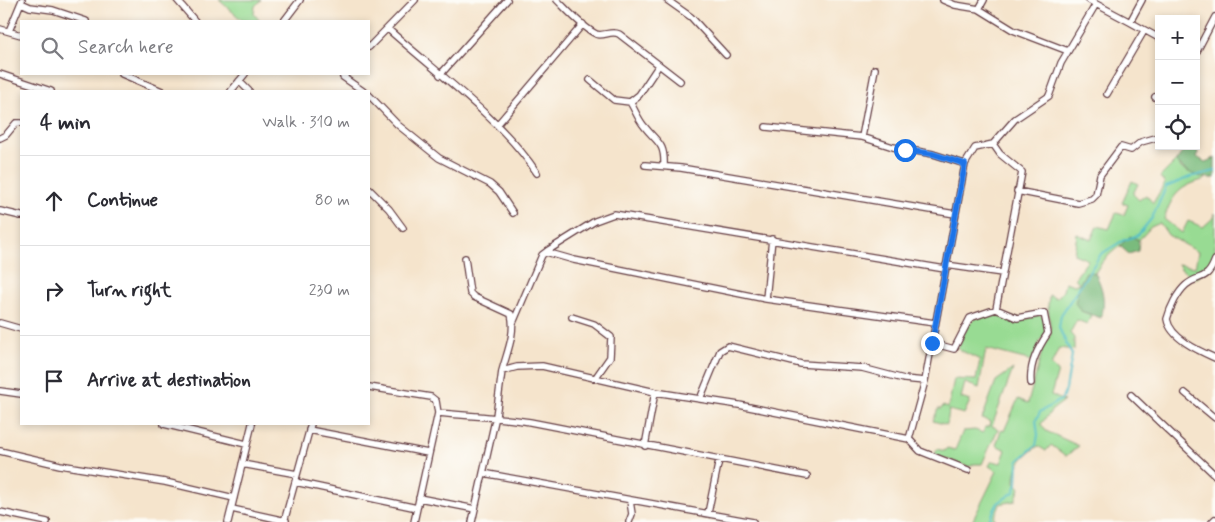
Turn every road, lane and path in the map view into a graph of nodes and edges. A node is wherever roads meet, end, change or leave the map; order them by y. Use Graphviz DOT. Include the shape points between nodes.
graph roads {
  1 [pos="177,0"];
  2 [pos="300,0"];
  3 [pos="414,0"];
  4 [pos="507,0"];
  5 [pos="556,0"];
  6 [pos="667,0"];
  7 [pos="943,0"];
  8 [pos="984,0"];
  9 [pos="1089,0"];
  10 [pos="1142,0"];
  11 [pos="21,2"];
  12 [pos="1096,4"];
  13 [pos="980,9"];
  14 [pos="1215,17"];
  15 [pos="83,20"];
  16 [pos="194,20"];
  17 [pos="285,20"];
  18 [pos="1130,22"];
  19 [pos="583,24"];
  20 [pos="0,29"];
  21 [pos="388,29"];
  22 [pos="1144,30"];
  23 [pos="9,31"];
  24 [pos="20,35"];
  25 [pos="1155,36"];
  26 [pos="1200,45"];
  27 [pos="370,46"];
  28 [pos="1068,51"];
  29 [pos="726,54"];
  30 [pos="659,65"];
  31 [pos="875,69"];
  32 [pos="0,74"];
  33 [pos="124,75"];
  34 [pos="343,75"];
  35 [pos="440,75"];
  36 [pos="242,77"];
  37 [pos="590,80"];
  38 [pos="680,81"];
  39 [pos="48,90"];
  40 [pos="160,90"];
  41 [pos="232,90"];
  42 [pos="248,90"];
  43 [pos="362,90"];
  44 [pos="1107,94"];
  45 [pos="370,97"];
  46 [pos="630,102"];
  47 [pos="20,123"];
  48 [pos="497,125"];
  49 [pos="766,128"];
  50 [pos="862,137"];
  51 [pos="0,138"];
  52 [pos="1155,138"];
  53 [pos="993,144"];
  54 [pos="965,164"];
  55 [pos="645,165"];
  56 [pos="664,166"];
  57 [pos="537,173"];
  58 [pos="370,190"];
  59 [pos="1018,191"];
  60 [pos="0,211"];
  61 [pos="513,213"];
  62 [pos="955,214"];
  63 [pos="20,216"];
  64 [pos="403,228"];
  65 [pos="772,239"];
  66 [pos="546,252"];
  67 [pos="465,258"];
  68 [pos="1215,260"];
  69 [pos="946,267"];
  70 [pos="1002,273"];
  71 [pos="766,299"];
  72 [pos="996,309"];
  73 [pos="572,317"];
  74 [pos="0,323"];
  75 [pos="513,323"];
  76 [pos="935,323"];
  77 [pos="20,329"];
  78 [pos="932,343"];
  79 [pos="1215,358"];
  80 [pos="502,371"];
  81 [pos="596,377"];
  82 [pos="925,381"];
  83 [pos="1031,383"];
  84 [pos="370,387"];
  85 [pos="0,391"];
  86 [pos="655,392"];
  87 [pos="1185,393"];
  88 [pos="20,394"];
  89 [pos="1131,395"];
  90 [pos="700,399"];
  91 [pos="438,413"];
  92 [pos="496,416"];
  93 [pos="1215,418"];
  94 [pos="175,425"];
  95 [pos="252,425"];
  96 [pos="196,427"];
  97 [pos="310,427"];
  98 [pos="909,439"];
  99 [pos="246,444"];
  100 [pos="645,446"];
  101 [pos="0,450"];
  102 [pos="428,453"];
  103 [pos="719,460"];
  104 [pos="242,464"];
  105 [pos="968,470"];
  106 [pos="483,473"];
  107 [pos="297,474"];
  108 [pos="1215,475"];
  109 [pos="807,476"];
  110 [pos="295,482"];
  111 [pos="234,498"];
  112 [pos="419,498"];
  113 [pos="630,501"];
  114 [pos="417,508"];
  115 [pos="232,509"];
  116 [pos="475,509"];
  117 [pos="0,512"];
  118 [pos="708,514"];
  119 [pos="1215,519"];
  120 [pos="285,521"];
  121 [pos="47,522"];
  122 [pos="228,522"];
  123 [pos="414,522"];
  124 [pos="472,522"];
  125 [pos="629,522"];
  126 [pos="753,522"];
  127 [pos="1212,522"];
  1 -- 16 [label="street"];
  2 -- 17 [label="street"];
  3 -- 21 [label="street"];
  4 -- 35 [label="street"];
  5 -- 19 [label="street"];
  6 -- 29 [label="street" via="691,17"];
  7 -- 13 [label="street"];
  8 -- 13 [label="street"];
  9 -- 12 [label="street"];
  10 -- 18 [label="street"];
  11 -- 15 [label="street"];
  11 -- 23 [label="street"];
  12 -- 18 [label="street"];
  12 -- 28 [label="street"];
  13 -- 28 [label="street" via="1013,30"];
  14 -- 26 [label="street"];
  18 -- 22 [label="street"];
  19 -- 30 [label="street" via="597,34 619,34"];
  19 -- 48 [label="street"];
  20 -- 23 [label="street"];
  21 -- 27 [label="street"];
  21 -- 35 [label="street"];
  22 -- 25 [label="street"];
  22 -- 44 [label="street"];
  23 -- 24 [label="street"];
  28 -- 53 [label="street" via="1049,96 1015,119"];
  30 -- 38 [label="street"];
  30 -- 46 [label="street" via="639,95"];
  31 -- 50 [label="street"];
  32 -- 39 [label="street"];
  33 -- 40 [label="street"];
  34 -- 43 [label="street"];
  35 -- 48 [label="street"];
  36 -- 41 [label="street"];
  36 -- 42 [label="street"];
  37 -- 46 [label="street" via="614,100"];
  45 -- 61 [label="street" via="398,125 440,158 490,184"];
  46 -- 56 [label="street" via="644,126 659,140"];
  47 -- 51 [label="street"];
  48 -- 57 [label="street" via="522,150"];
  49 -- 50 [label="street"];
  50 -- 54 [label="street"];
  52 -- 59 [label="street" via="1131,150 1121,147 1100,175 1096,195 1092,199 1078,203"];
  53 -- 54 [label="street" via="975,148"];
  53 -- 59 [label="street" via="1000,154 1021,170"];
  54 -- 62 [label="street"];
  55 -- 56 [label="street"];
  56 -- 62 [label="street"];
  58 -- 64 [label="street"];
  59 -- 70 [label="street"];
  60 -- 63 [label="street"];
  62 -- 69 [label="street"];
  65 -- 66 [label="street" via="614,214 595,221"];
  65 -- 69 [label="street"];
  65 -- 71 [label="street"];
  66 -- 71 [label="street"];
  66 -- 75 [label="street"];
  67 -- 75 [label="street" via="470,293 478,300 511,314"];
  68 -- 79 [label="street" via="1206,275 1183,289 1167,321 1180,338"];
  69 -- 70 [label="street"];
  69 -- 76 [label="street"];
  70 -- 72 [label="street"];
  71 -- 76 [label="street"];
  72 -- 78 [label="street" via="970,318 954,349"];
  72 -- 83 [label="street" via="1017,318 1043,313 1047,316 1048,333 1038,346"];
  73 -- 81 [label="street" via="594,324 611,337 610,357"];
  74 -- 77 [label="street"];
  75 -- 80 [label="street"];
  76 -- 78 [label="street"];
  78 -- 82 [label="street"];
  80 -- 81 [label="street" via="542,366"];
  80 -- 92 [label="street"];
  81 -- 86 [label="street"];
  82 -- 90 [label="street" via="862,368 801,364 728,346 720,351"];
  82 -- 98 [label="street"];
  84 -- 91 [label="street" via="431,397 436,401"];
  85 -- 88 [label="street"];
  86 -- 90 [label="street"];
  86 -- 100 [label="street"];
  87 -- 93 [label="street"];
  89 -- 108 [label="street"];
  90 -- 98 [label="street"];
  91 -- 92 [label="street" via="486,418"];
  91 -- 102 [label="street"];
  92 -- 100 [label="street"];
  92 -- 106 [label="street"];
  94 -- 96 [label="street"];
  95 -- 99 [label="street"];
  96 -- 99 [label="street"];
  97 -- 102 [label="street"];
  97 -- 107 [label="street"];
  98 -- 105 [label="street" via="920,451"];
  99 -- 104 [label="street"];
  100 -- 103 [label="street"];
  101 -- 111 [label="street" via="60,465 165,482"];
  102 -- 112 [label="street"];
  103 -- 109 [label="street"];
  103 -- 118 [label="street"];
  104 -- 107 [label="street"];
  104 -- 111 [label="street"];
  106 -- 113 [label="street"];
  106 -- 116 [label="street"];
  107 -- 110 [label="street"];
  110 -- 114 [label="street"];
  110 -- 120 [label="street"];
  111 -- 115 [label="street"];
  112 -- 114 [label="street"];
  112 -- 116 [label="street"];
  113 -- 118 [label="street"];
  113 -- 125 [label="street" via="632,514"];
  114 -- 123 [label="street"];
  115 -- 120 [label="street"];
  115 -- 122 [label="street"];
  116 -- 124 [label="street"];
  117 -- 121 [label="street"];
  118 -- 126 [label="street"];
  119 -- 127 [label="street"];
}
